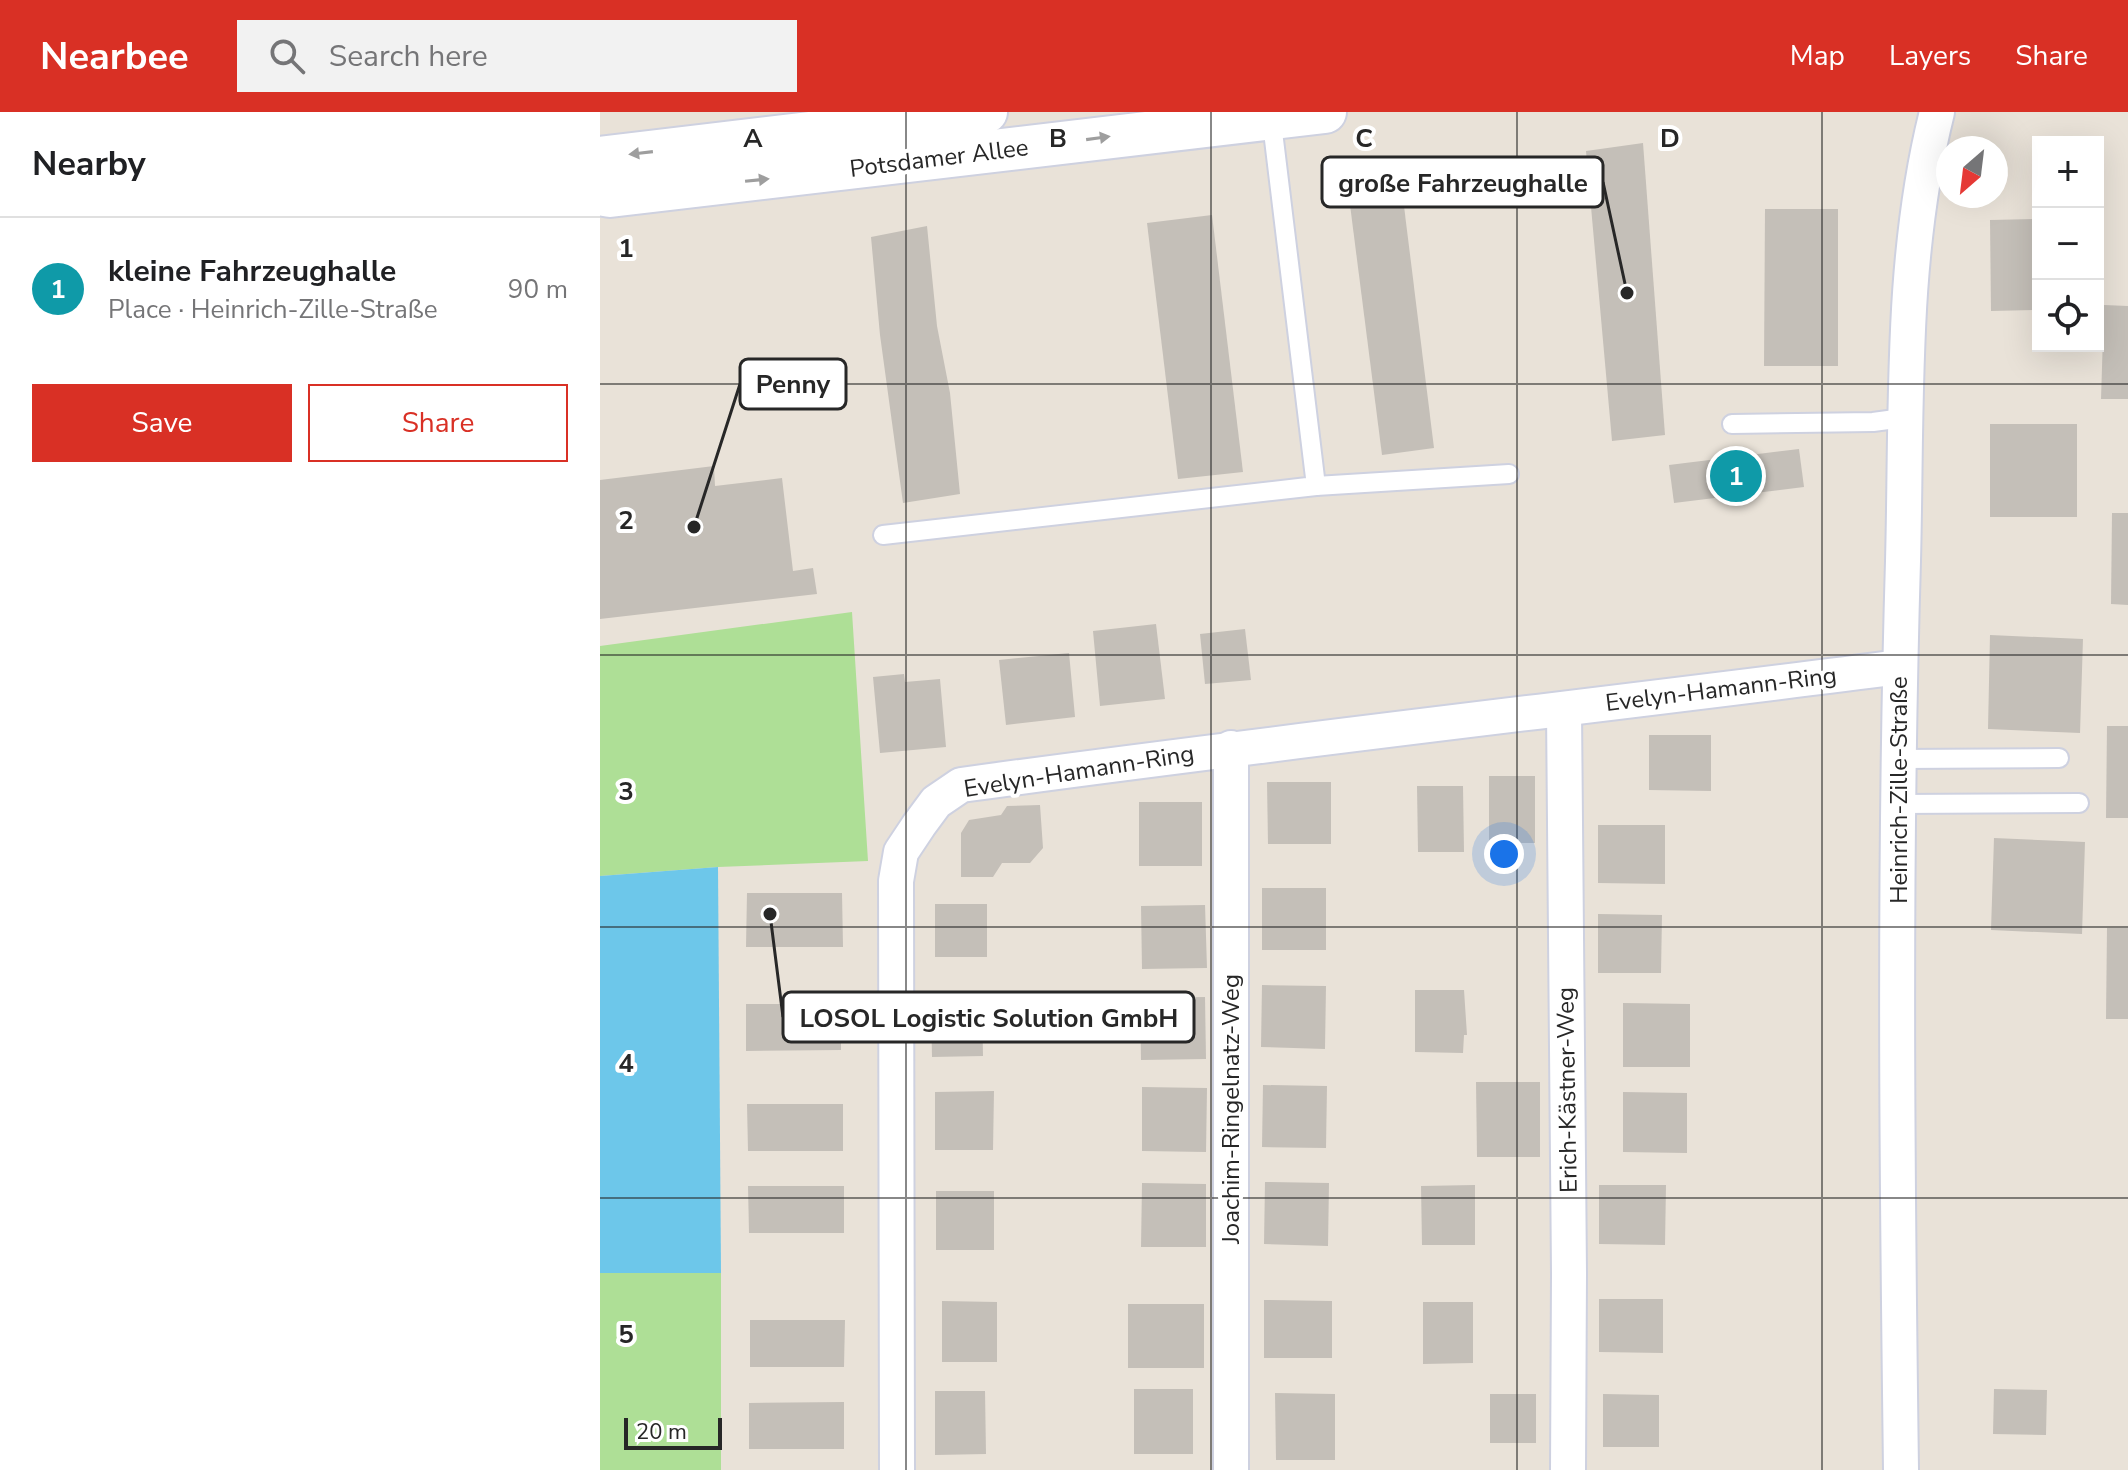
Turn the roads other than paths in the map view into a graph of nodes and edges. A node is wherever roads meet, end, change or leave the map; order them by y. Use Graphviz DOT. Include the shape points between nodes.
graph roads {
  1 [pos="986,112"];
  2 [pos="1325,112"];
  3 [pos="1937,112"];
  4 [pos="1270,115"];
  5 [pos="600,158"];
  6 [pos="600,194"];
  7 [pos="1903,418"];
  8 [pos="1732,424"];
  9 [pos="1509,474"];
  10 [pos="1316,486"];
  11 [pos="883,535"];
  12 [pos="1900,667"];
  13 [pos="1564,710"];
  14 [pos="1231,748"];
  15 [pos="2059,758"];
  16 [pos="1899,759"];
  17 [pos="2079,803"];
  18 [pos="1899,804"];
  19 [pos="897,1470"];
  20 [pos="1231,1470"];
  21 [pos="1568,1470"];
  22 [pos="1901,1470"];
  1 -- 5 [label="street, Potsdamer Allee, one-way"];
  2 -- 4 [label="street, Potsdamer Allee"];
  3 -- 7 [label="street, Heinrich-Zille-Straße" via="1915,222"];
  6 -- 4 [label="street, Potsdamer Allee, one-way" via="739,182"];
  4 -- 10 [label="lane"];
  7 -- 8 [label="lane"];
  7 -- 12 [label="street, Heinrich-Zille-Straße"];
  9 -- 10 [label="lane"];
  10 -- 11 [label="lane"];
  12 -- 13 [label="street, Evelyn-Hamann-Ring"];
  12 -- 16 [label="street, Heinrich-Zille-Straße"];
  13 -- 14 [label="street, Evelyn-Hamann-Ring"];
  13 -- 21 [label="street, Erich-Kästner-Weg"];
  14 -- 19 [label="street, Evelyn-Hamann-Ring" via="961,785 936,802 901,852 896,881"];
  14 -- 20 [label="street, Joachim-Ringelnatz-Weg"];
  15 -- 16 [label="lane"];
  16 -- 18 [label="street, Heinrich-Zille-Straße"];
  17 -- 18 [label="lane"];
  18 -- 22 [label="street, Heinrich-Zille-Straße"];
}
